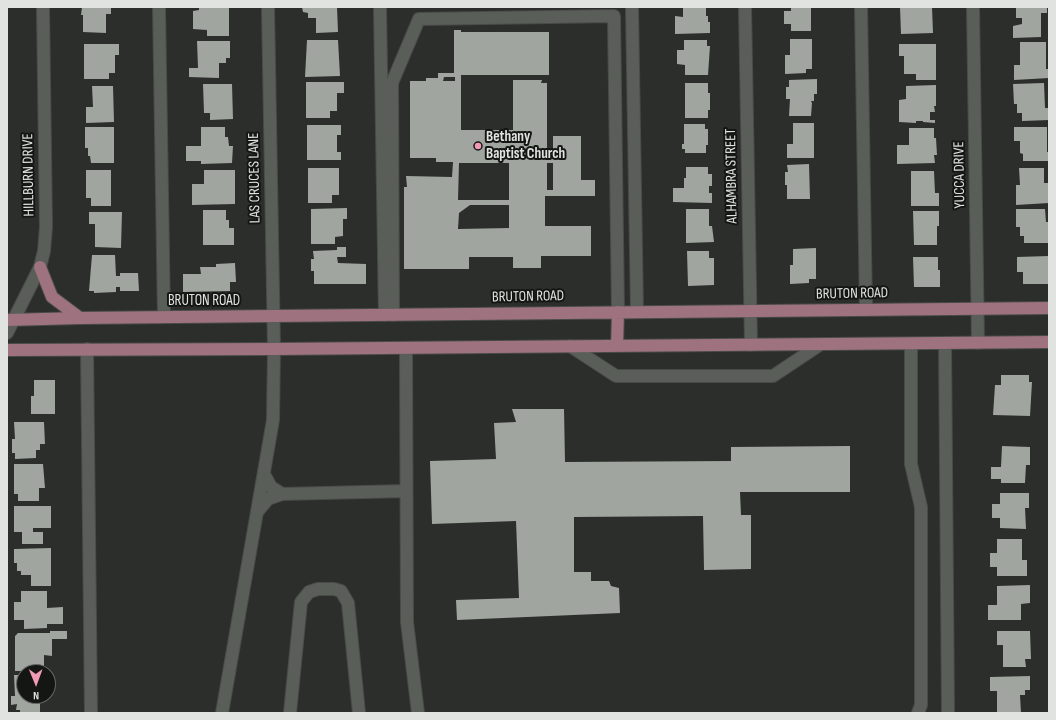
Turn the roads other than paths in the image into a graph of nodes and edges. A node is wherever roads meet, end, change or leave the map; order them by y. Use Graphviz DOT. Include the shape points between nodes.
graph roads {
  1 [pos="43,7"];
  2 [pos="159,7"];
  3 [pos="268,7"];
  4 [pos="380,7"];
  5 [pos="632,7"];
  6 [pos="745,7"];
  7 [pos="861,7"];
  8 [pos="973,7"];
  9 [pos="40,267"];
  10 [pos="978,308"];
  11 [pos="1049,308"];
  12 [pos="866,310"];
  13 [pos="750,311"];
  14 [pos="618,312"];
  15 [pos="637,312"];
  16 [pos="389,315"];
  17 [pos="273,316"];
  18 [pos="164,317"];
  19 [pos="80,318"];
  20 [pos="10,320"];
  21 [pos="7,334"];
  22 [pos="1049,342"];
  23 [pos="945,343"];
  24 [pos="978,343"];
  25 [pos="751,344"];
  26 [pos="821,344"];
  27 [pos="911,344"];
  28 [pos="570,346"];
  29 [pos="617,346"];
  30 [pos="406,348"];
  31 [pos="87,349"];
  32 [pos="274,349"];
  33 [pos="7,350"];
  34 [pos="264,474"];
  35 [pos="406,491"];
  36 [pos="282,494"];
  37 [pos="258,511"];
  38 [pos="91,713"];
  39 [pos="222,713"];
  40 [pos="290,713"];
  41 [pos="359,713"];
  42 [pos="418,713"];
  43 [pos="918,713"];
  44 [pos="948,713"];
  1 -- 9 [label="street, HILLBURN DRIVE" via="46,227"];
  2 -- 18 [label="street"];
  3 -- 17 [label="street, LAS CRUCES LANE"];
  4 -- 16 [label="street"];
  5 -- 15 [label="street"];
  6 -- 13 [label="street, ALHAMBRA STREET"];
  7 -- 12 [label="street"];
  8 -- 10 [label="street, YUCCA DRIVE"];
  9 -- 19 [label="main road" via="52,297"];
  9 -- 20 [label="street, HILLBURN DRIVE"];
  10 -- 11 [label="main road, BRUTON ROAD"];
  10 -- 12 [label="main road, BRUTON ROAD"];
  10 -- 24 [label="street, YUCCA DRIVE"];
  12 -- 13 [label="main road, BRUTON ROAD"];
  13 -- 15 [label="main road, BRUTON ROAD"];
  13 -- 25 [label="street, ALHAMBRA STREET"];
  14 -- 15 [label="main road, BRUTON ROAD"];
  14 -- 16 [label="main road, BRUTON ROAD"];
  14 -- 16 [label="street" via="614,16 419,19 392,84"];
  14 -- 29 [label="main road"];
  16 -- 17 [label="main road, BRUTON ROAD"];
  17 -- 18 [label="main road, BRUTON ROAD"];
  17 -- 32 [label="street, LAS CRUCES LANE"];
  18 -- 19 [label="main road, BRUTON ROAD"];
  19 -- 20 [label="main road, BRUTON ROAD"];
  20 -- 21 [label="street, HILLBURN DRIVE"];
  22 -- 24 [label="main road"];
  23 -- 24 [label="main road"];
  23 -- 27 [label="main road"];
  23 -- 44 [label="street"];
  25 -- 26 [label="main road"];
  25 -- 29 [label="main road"];
  26 -- 27 [label="main road"];
  26 -- 28 [label="street" via="773,376 616,376"];
  27 -- 43 [label="street" via="911,464 921,507 921,705"];
  28 -- 29 [label="main road"];
  28 -- 30 [label="main road"];
  30 -- 32 [label="main road"];
  30 -- 35 [label="street"];
  31 -- 32 [label="main road"];
  31 -- 33 [label="main road"];
  31 -- 38 [label="street"];
  32 -- 34 [label="street, LAS CRUCES LANE" via="273,420"];
  34 -- 36 [label="street" via="271,487"];
  34 -- 37 [label="street, LAS CRUCES LANE"];
  35 -- 36 [label="street"];
  35 -- 42 [label="street" via="407,622"];
  36 -- 37 [label="street" via="268,499"];
  37 -- 39 [label="street, LAS CRUCES LANE"];
  40 -- 41 [label="street" via="301,602 309,592 334,589 341,591 348,604"];
}
